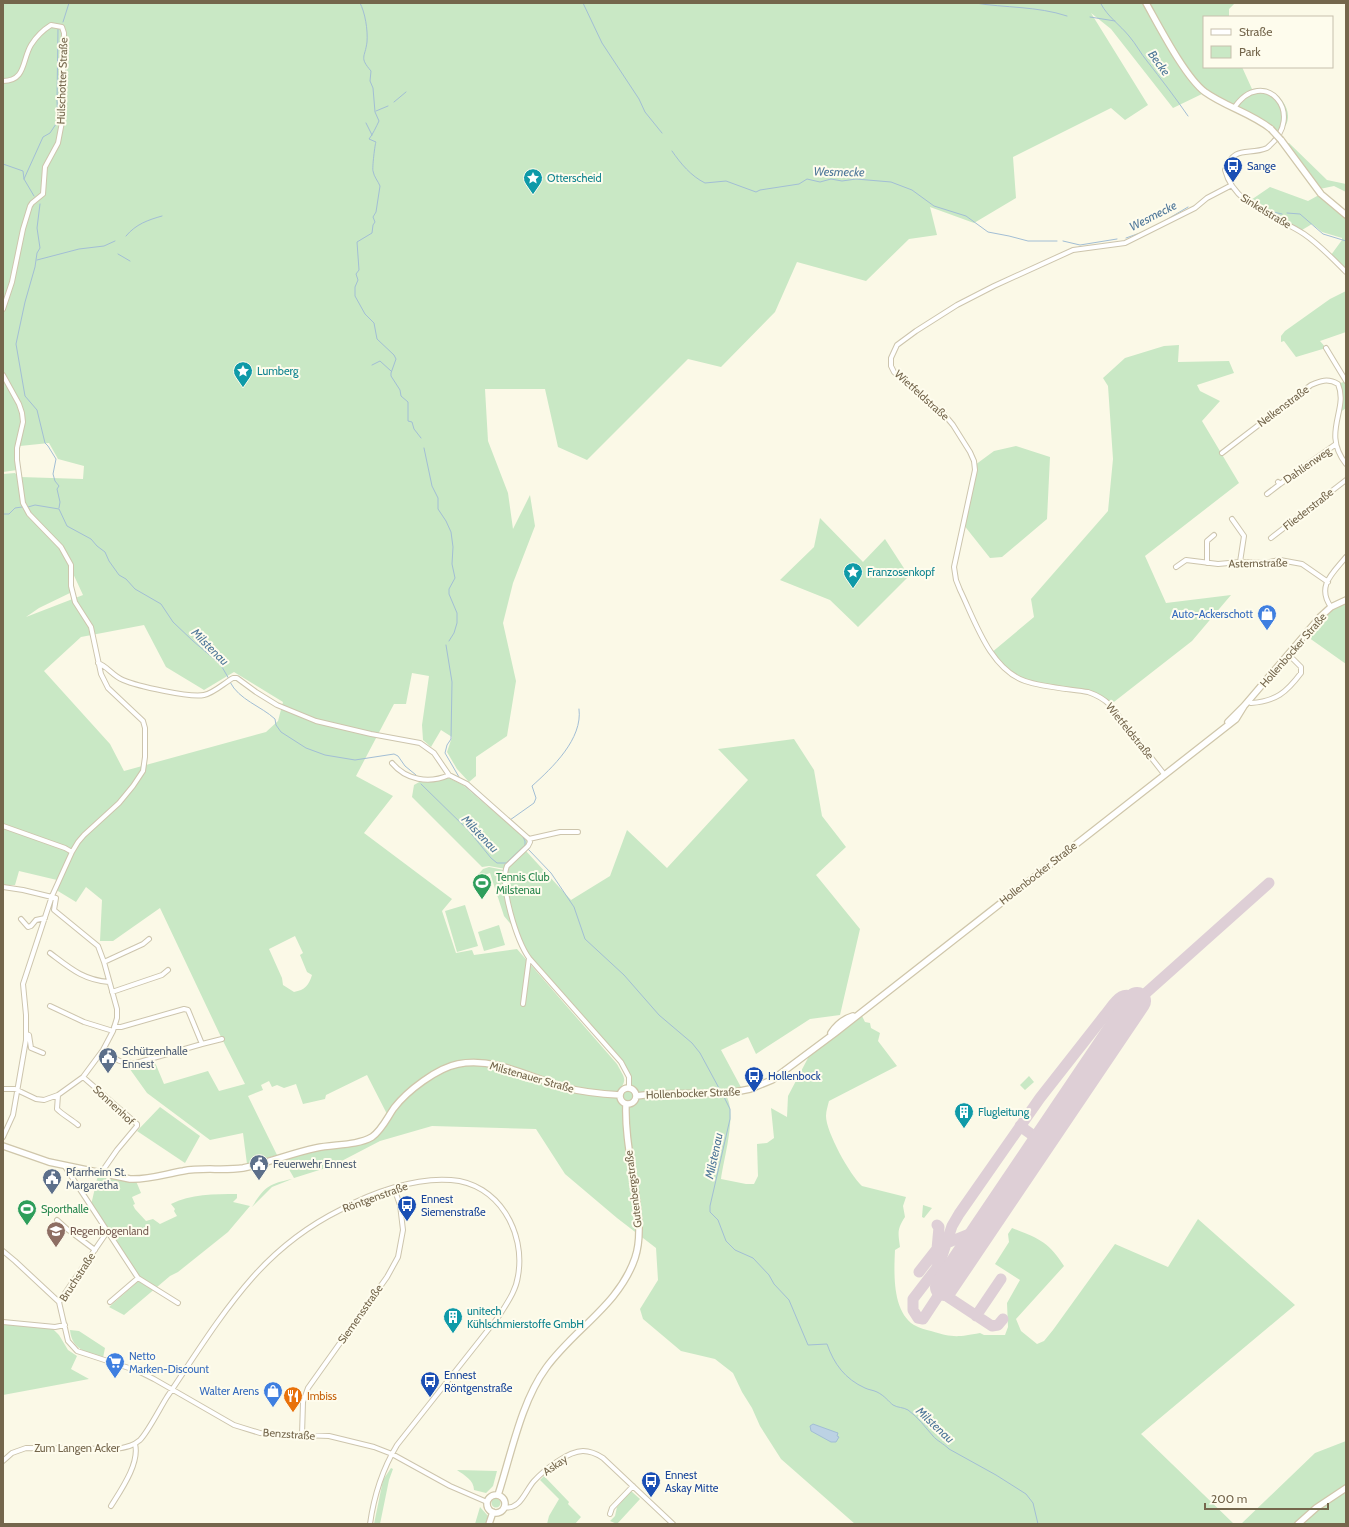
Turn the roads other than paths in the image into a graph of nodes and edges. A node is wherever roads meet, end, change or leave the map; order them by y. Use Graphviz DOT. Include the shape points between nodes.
graph roads {
  1 [pos="1146,3"];
  2 [pos="3,81"];
  3 [pos="1234,108"];
  4 [pos="1230,186"];
  5 [pos="1346,215"];
  6 [pos="1346,272"];
  7 [pos="3,308"];
  8 [pos="1326,348"];
  9 [pos="3,375"];
  10 [pos="1346,381"];
  11 [pos="1338,384"];
  12 [pos="1336,444"];
  13 [pos="1222,453"];
  14 [pos="1346,464"];
  15 [pos="1346,480"];
  16 [pos="1267,494"];
  17 [pos="1232,519"];
  18 [pos="1214,535"];
  19 [pos="1270,538"];
  20 [pos="1346,558"];
  21 [pos="1240,562"];
  22 [pos="1207,563"];
  23 [pos="1176,567"];
  24 [pos="1328,582"];
  25 [pos="1346,600"];
  26 [pos="1331,607"];
  27 [pos="1288,654"];
  28 [pos="98,663"];
  29 [pos="1248,701"];
  30 [pos="392,763"];
  31 [pos="1164,774"];
  32 [pos="448,775"];
  33 [pos="3,826"];
  34 [pos="578,832"];
  35 [pos="529,839"];
  36 [pos="72,852"];
  37 [pos="3,887"];
  38 [pos="52,896"];
  39 [pos="45,918"];
  40 [pos="21,919"];
  41 [pos="149,939"];
  42 [pos="50,953"];
  43 [pos="529,958"];
  44 [pos="104,962"];
  45 [pos="168,970"];
  46 [pos="108,982"];
  47 [pos="112,992"];
  48 [pos="523,1004"];
  49 [pos="50,1006"];
  50 [pos="113,1029"];
  51 [pos="26,1034"];
  52 [pos="222,1039"];
  53 [pos="202,1044"];
  54 [pos="103,1050"];
  55 [pos="43,1053"];
  56 [pos="83,1077"];
  57 [pos="629,1088"];
  58 [pos="3,1089"];
  59 [pos="18,1090"];
  60 [pos="58,1095"];
  61 [pos="620,1095"];
  62 [pos="636,1096"];
  63 [pos="626,1104"];
  64 [pos="78,1125"];
  65 [pos="3,1136"];
  66 [pos="3,1146"];
  67 [pos="64,1165"];
  68 [pos="101,1173"];
  69 [pos="394,1188"];
  70 [pos="57,1220"];
  71 [pos="107,1232"];
  72 [pos="95,1250"];
  73 [pos="3,1251"];
  74 [pos="138,1278"];
  75 [pos="59,1302"];
  76 [pos="110,1302"];
  77 [pos="178,1303"];
  78 [pos="3,1322"];
  79 [pos="64,1325"];
  80 [pos="172,1390"];
  81 [pos="302,1435"];
  82 [pos="135,1444"];
  83 [pos="392,1454"];
  84 [pos="3,1461"];
  85 [pos="633,1486"];
  86 [pos="1346,1488"];
  87 [pos="498,1495"];
  88 [pos="487,1502"];
  89 [pos="111,1506"];
  90 [pos="504,1507"];
  91 [pos="493,1512"];
  92 [pos="610,1514"];
  93 [pos="370,1524"];
  94 [pos="489,1524"];
  95 [pos="673,1524"];
  96 [pos="1298,1524"];
  1 -- 3 [label="main road" via="1194,81 1214,98"];
  2 -- 7 [label="street, Hülschotter Straße" via="16,78 31,46 43,31 51,25 62,27 64,33 60,136 45,167 43,194 30,206 12,282"];
  3 -- 4 [label="street, Sinkelstraße" via="1245,95 1263,91 1277,98 1285,113 1281,131 1270,146 1245,151 1230,158 1225,170"];
  3 -- 5 [label="main road, bridge" via="1254,117 1271,129 1321,194"];
  4 -- 6 [label="street, Sinkelstraße" via="1245,200 1306,235"];
  4 -- 31 [label="street, Wietfeldstraße" via="1207,198 1195,208 1125,243 1073,250 994,286 957,305 916,331 897,346 891,358 891,366 897,376 946,417 967,446 974,461 975,470 954,567 960,590 992,655 1007,671 1023,680 1088,692 1105,700"];
  8 -- 10 [label="street"];
  9 -- 28 [label="street" via="22,413 17,460 23,503 29,514 61,547 71,565 71,586 75,602 92,627"];
  10 -- 11 [label="street"];
  11 -- 12 [label="street" via="1342,397 1335,436"];
  11 -- 13 [label="street, Nelkenstraße" via="1323,380 1311,385"];
  12 -- 14 [label="street"];
  12 -- 16 [label="street, Dahlienweg"];
  15 -- 19 [label="street, Fliederstraße"];
  17 -- 21 [label="street" via="1244,536"];
  18 -- 22 [label="street" via="1208,541"];
  20 -- 24 [label="street"];
  21 -- 22 [label="street, Asternstraße"];
  21 -- 24 [label="street, Asternstraße" via="1264,563 1280,560 1302,564"];
  22 -- 23 [label="street, Asternstraße" via="1186,560"];
  24 -- 26 [label="street" via="1324,589"];
  25 -- 26 [label="main road, Hollenbocker Straße"];
  26 -- 27 [label="main road, Hollenbocker Straße"];
  27 -- 29 [label="main road, Hollenbocker Straße"];
  27 -- 29 [label="street" via="1301,673 1293,683 1278,697 1264,702"];
  28 -- 32 [label="street" via="114,676 124,680 178,693 205,695 227,681 237,678 277,705 310,719 420,743 434,753"];
  28 -- 36 [label="street" via="108,688 142,721 145,728 145,758 142,771 127,794 84,835"];
  29 -- 31 [label="main road, Hollenbocker Straße" via="1220,731"];
  30 -- 32 [label="street" via="396,768 422,780"];
  31 -- 62 [label="main road, Hollenbocker Straße" via="772,1080 750,1089 722,1094"];
  32 -- 35 [label="street" via="467,784"];
  33 -- 36 [label="street"];
  34 -- 35 [label="street" via="560,832"];
  35 -- 43 [label="street" via="528,846 506,867 509,909 520,942"];
  36 -- 38 [label="street"];
  37 -- 38 [label="street"];
  38 -- 39 [label="street"];
  38 -- 44 [label="street" via="56,898 54,910 98,946"];
  39 -- 40 [label="street" via="36,920 28,927"];
  39 -- 51 [label="street" via="24,984"];
  41 -- 44 [label="street"];
  42 -- 46 [label="street" via="75,972 96,981"];
  43 -- 48 [label="street"];
  43 -- 57 [label="street" via="620,1062 629,1077"];
  44 -- 46 [label="street"];
  45 -- 47 [label="street" via="162,975"];
  46 -- 47 [label="street"];
  47 -- 50 [label="street" via="117,1018"];
  49 -- 50 [label="street" via="84,1022"];
  50 -- 53 [label="street" via="184,1009 188,1010"];
  50 -- 54 [label="street"];
  51 -- 55 [label="street" via="29,1035 31,1048"];
  51 -- 59 [label="street"];
  52 -- 53 [label="street"];
  53 -- 54 [label="street" via="136,1063 122,1062"];
  54 -- 56 [label="street"];
  56 -- 60 [label="street"];
  56 -- 68 [label="street, Sonnenhof" via="137,1124"];
  57 -- 61 [label="main road" via="622,1090"];
  57 -- 62 [label="main road, Hollenbocker Straße" via="634,1090"];
  58 -- 59 [label="street"];
  59 -- 60 [label="street" via="44,1100"];
  59 -- 65 [label="street" via="13,1115"];
  60 -- 64 [label="street" via="57,1109"];
  61 -- 63 [label="main road"];
  61 -- 68 [label="main road, Milstenauer Straße" via="576,1090 498,1065 462,1064 441,1070 415,1089 395,1107 377,1133 361,1141 318,1148 233,1169 183,1171 139,1180"];
  62 -- 63 [label="main road, Hollenbocker Straße" via="633,1102"];
  63 -- 87 [label="main road, Gutenbergstraße" via="626,1133 638,1218 635,1257 610,1302 559,1352 531,1394"];
  66 -- 67 [label="main road, Milstenauer Straße"];
  67 -- 68 [label="main road, Milstenauer Straße"];
  67 -- 71 [label="street"];
  69 -- 80 [label="street, Röntgenstraße" via="340,1210 309,1228 283,1248 253,1277"];
  69 -- 81 [label="street, Siemensstraße" via="400,1205 403,1230 398,1257 383,1283 308,1388 303,1402"];
  69 -- 83 [label="street, Röntgenstraße" via="414,1182 453,1180 488,1194 511,1220 518,1237 519,1256 518,1276 512,1294 499,1316"];
  70 -- 72 [label="street"];
  71 -- 72 [label="street, Bruchstraße"];
  71 -- 74 [label="street"];
  72 -- 75 [label="street, Bruchstraße"];
  73 -- 75 [label="street"];
  74 -- 76 [label="street"];
  74 -- 77 [label="street"];
  75 -- 79 [label="street, Bruchstraße"];
  78 -- 79 [label="street" via="55,1327"];
  79 -- 80 [label="street, Benzstraße" via="68,1341 77,1351 138,1370"];
  80 -- 81 [label="street, Benzstraße" via="234,1425 260,1432"];
  80 -- 82 [label="street, Zum Langen Acker" via="142,1439"];
  81 -- 83 [label="street, Benzstraße" via="329,1436 354,1441"];
  82 -- 84 [label="street, Zum Langen Acker" via="117,1449 26,1448 12,1453"];
  82 -- 89 [label="street" via="136,1450 128,1480"];
  83 -- 88 [label="street, Benzstraße" via="450,1486"];
  83 -- 93 [label="street, Röntgenstraße" via="378,1485"];
  85 -- 90 [label="street, Askay" via="600,1456 580,1451 563,1458 546,1470 514,1507"];
  85 -- 92 [label="street" via="612,1508"];
  85 -- 95 [label="street, Askay"];
  86 -- 96 [label="main road"];
  87 -- 88 [label="main road" via="492,1496"];
  87 -- 90 [label="main road" via="504,1500"];
  88 -- 91 [label="main road"];
  90 -- 91 [label="main road" via="499,1512"];
  91 -- 94 [label="main road"];
}
